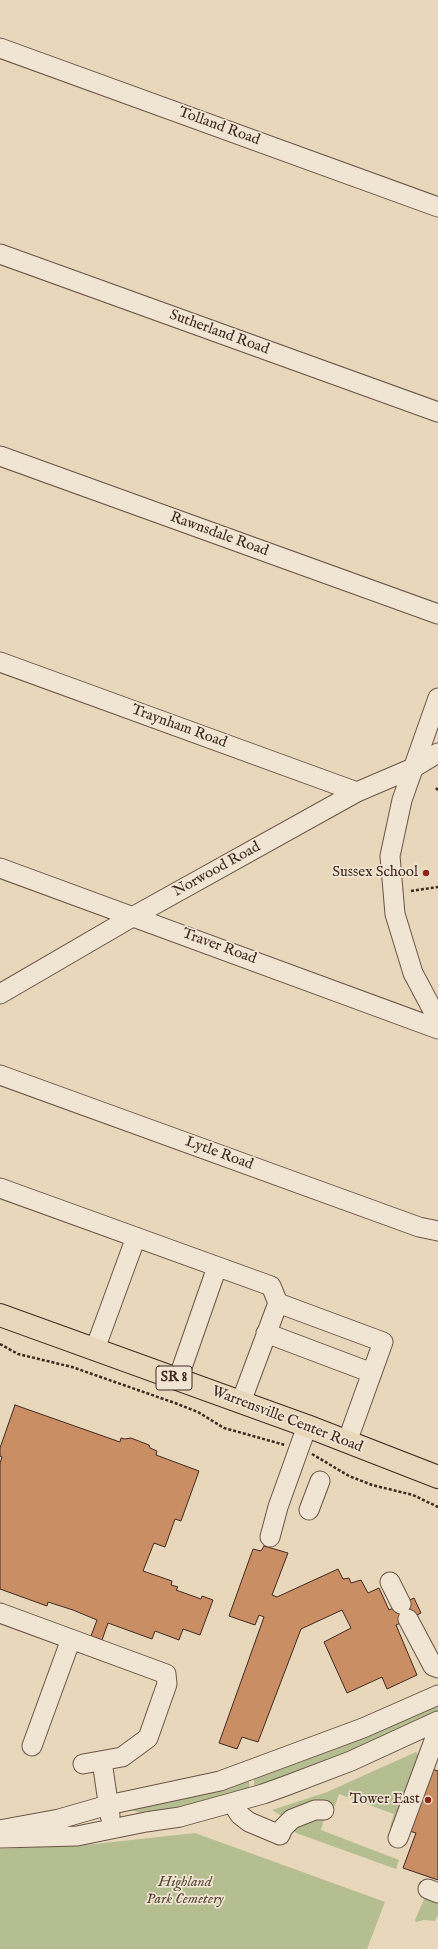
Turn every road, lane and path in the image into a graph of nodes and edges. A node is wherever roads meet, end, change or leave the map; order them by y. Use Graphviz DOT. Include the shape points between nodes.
graph roads {
  1 [pos="0,48"];
  2 [pos="438,207"];
  3 [pos="0,254"];
  4 [pos="438,412"];
  5 [pos="0,456"];
  6 [pos="438,614"];
  7 [pos="0,662"];
  8 [pos="438,698"];
  9 [pos="438,753"];
  10 [pos="413,768"];
  11 [pos="357,792"];
  12 [pos="0,868"];
  13 [pos="438,887"];
  14 [pos="411,891"];
  15 [pos="134,916"];
  16 [pos="0,994"];
  17 [pos="438,1020"];
  18 [pos="438,1029"];
  19 [pos="0,1074"];
  20 [pos="0,1188"];
  21 [pos="438,1231"];
  22 [pos="136,1238"];
  23 [pos="217,1267"];
  24 [pos="278,1303"];
  25 [pos="0,1315"];
  26 [pos="266,1334"];
  27 [pos="0,1344"];
  28 [pos="95,1349"];
  29 [pos="372,1372"];
  30 [pos="178,1379"];
  31 [pos="241,1402"];
  32 [pos="306,1426"];
  33 [pos="347,1442"];
  34 [pos="286,1445"];
  35 [pos="313,1454"];
  36 [pos="438,1477"];
  37 [pos="320,1481"];
  38 [pos="438,1507"];
  39 [pos="309,1510"];
  40 [pos="270,1537"];
  41 [pos="390,1582"];
  42 [pos="0,1613"];
  43 [pos="72,1639"];
  44 [pos="438,1668"];
  45 [pos="438,1695"];
  46 [pos="438,1721"];
  47 [pos="438,1730"];
  48 [pos="32,1746"];
  49 [pos="102,1761"];
  50 [pos="83,1764"];
  51 [pos="232,1803"];
  52 [pos="108,1805"];
  53 [pos="324,1810"];
  54 [pos="112,1829"];
  55 [pos="0,1830"];
  56 [pos="0,1838"];
  57 [pos="398,1838"];
  1 -- 2 [label="street, Tolland Road"];
  3 -- 4 [label="street, Sutherland Road"];
  5 -- 6 [label="street, Rawnsdale Road"];
  7 -- 11 [label="street, Traynham Road"];
  8 -- 10 [label="street"];
  9 -- 10 [label="street, Norwood Road"];
  10 -- 11 [label="street, Norwood Road"];
  10 -- 17 [label="street" via="402,800 390,856 395,914 412,974"];
  11 -- 15 [label="street, Norwood Road"];
  12 -- 15 [label="street, Traver Road"];
  13 -- 14 [label="path"];
  15 -- 16 [label="street, Norwood Road"];
  15 -- 18 [label="street, Traver Road"];
  19 -- 21 [label="street, Lytle Road" via="419,1227"];
  20 -- 22 [label="street"];
  22 -- 23 [label="street"];
  22 -- 28 [label="street"];
  23 -- 24 [label="street" via="271,1286"];
  23 -- 30 [label="street"];
  24 -- 26 [label="street"];
  24 -- 29 [label="street" via="383,1342"];
  25 -- 28 [label="main road, Warrensville Center Road / SR 8"];
  26 -- 29 [label="street"];
  26 -- 31 [label="street"];
  27 -- 34 [label="path" via="18,1354 72,1367 175,1403 198,1412 224,1428"];
  28 -- 30 [label="main road, Warrensville Center Road / SR 8"];
  29 -- 33 [label="street"];
  30 -- 31 [label="main road, Warrensville Center Road / SR 8"];
  31 -- 32 [label="main road, Warrensville Center Road / SR 8"];
  32 -- 33 [label="main road, Warrensville Center Road / SR 8"];
  32 -- 40 [label="street"];
  33 -- 36 [label="main road, Warrensville Center Road / SR 8"];
  35 -- 38 [label="path" via="349,1476 372,1485 413,1495"];
  37 -- 39 [label="street"];
  41 -- 44 [label="street" via="433,1666"];
  42 -- 43 [label="street"];
  43 -- 48 [label="street"];
  43 -- 49 [label="street" via="166,1674 167,1684 148,1738 122,1757"];
  45 -- 52 [label="street" via="363,1728 220,1781"];
  46 -- 51 [label="street" via="351,1761"];
  47 -- 57 [label="street"];
  49 -- 50 [label="street"];
  49 -- 52 [label="street"];
  51 -- 53 [label="street" via="240,1815 249,1822 280,1835 292,1819 315,1810"];
  51 -- 54 [label="street" via="180,1817"];
  52 -- 54 [label="street"];
  52 -- 55 [label="street" via="59,1819"];
  54 -- 56 [label="street" via="77,1836"];
}
